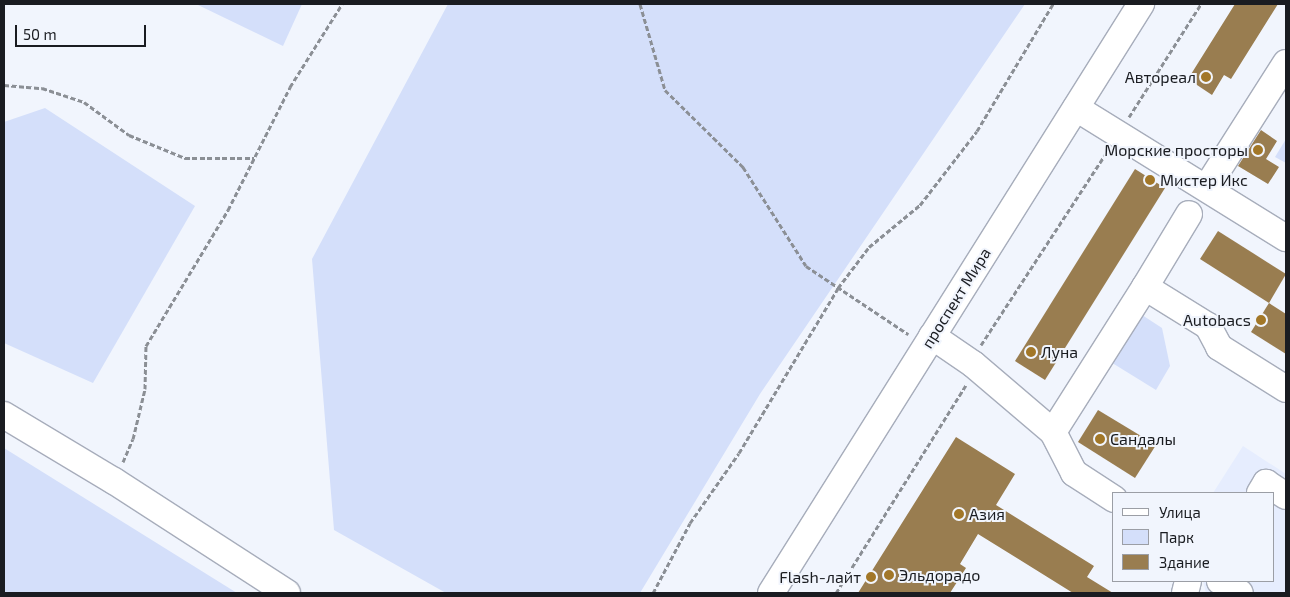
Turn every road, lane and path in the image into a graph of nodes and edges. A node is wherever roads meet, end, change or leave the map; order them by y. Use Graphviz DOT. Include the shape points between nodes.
graph roads {
  1 [pos="342,4"];
  2 [pos="640,4"];
  3 [pos="1053,4"];
  4 [pos="1141,4"];
  5 [pos="1202,4"];
  6 [pos="1286,62"];
  7 [pos="4,85"];
  8 [pos="1076,108"];
  9 [pos="1119,134"];
  10 [pos="254,158"];
  11 [pos="1207,187"];
  12 [pos="1189,214"];
  13 [pos="1286,238"];
  14 [pos="1145,287"];
  15 [pos="838,288"];
  16 [pos="929,341"];
  17 [pos="974,364"];
  18 [pos="1286,389"];
  19 [pos="4,415"];
  20 [pos="1053,432"];
  21 [pos="114,481"];
  22 [pos="1261,492"];
  23 [pos="1286,496"];
  24 [pos="1112,498"];
  25 [pos="1222,582"];
  26 [pos="287,593"];
  27 [pos="653,593"];
  28 [pos="771,593"];
  29 [pos="836,593"];
  30 [pos="1240,593"];
  1 -- 10 [label="path" via="290,87"];
  2 -- 15 [label="path" via="665,90 743,167 806,266"];
  3 -- 15 [label="path" via="977,131 920,205 869,247"];
  4 -- 8 [label="street, проспект Мира"];
  5 -- 9 [label="path"];
  6 -- 11 [label="street"];
  7 -- 10 [label="path" via="42,88 84,102 129,135 185,158"];
  8 -- 9 [label="street"];
  8 -- 16 [label="street, проспект Мира"];
  9 -- 11 [label="street"];
  9 -- 17 [label="path" via="974,355"];
  10 -- 21 [label="path" via="228,210 146,346 145,389 133,439"];
  11 -- 13 [label="street"];
  12 -- 14 [label="street"];
  14 -- 18 [label="street" via="1208,326 1218,347"];
  14 -- 20 [label="street"];
  15 -- 16 [label="path"];
  15 -- 27 [label="path" via="739,453 690,523"];
  16 -- 17 [label="street"];
  16 -- 28 [label="street, проспект Мира"];
  17 -- 20 [label="street"];
  17 -- 29 [label="path" via="972,375"];
  19 -- 21 [label="street"];
  20 -- 24 [label="street" via="1074,473"];
  21 -- 26 [label="street"];
  22 -- 23 [label="street" via="1266,484"];
  25 -- 30 [label="street"];
}
